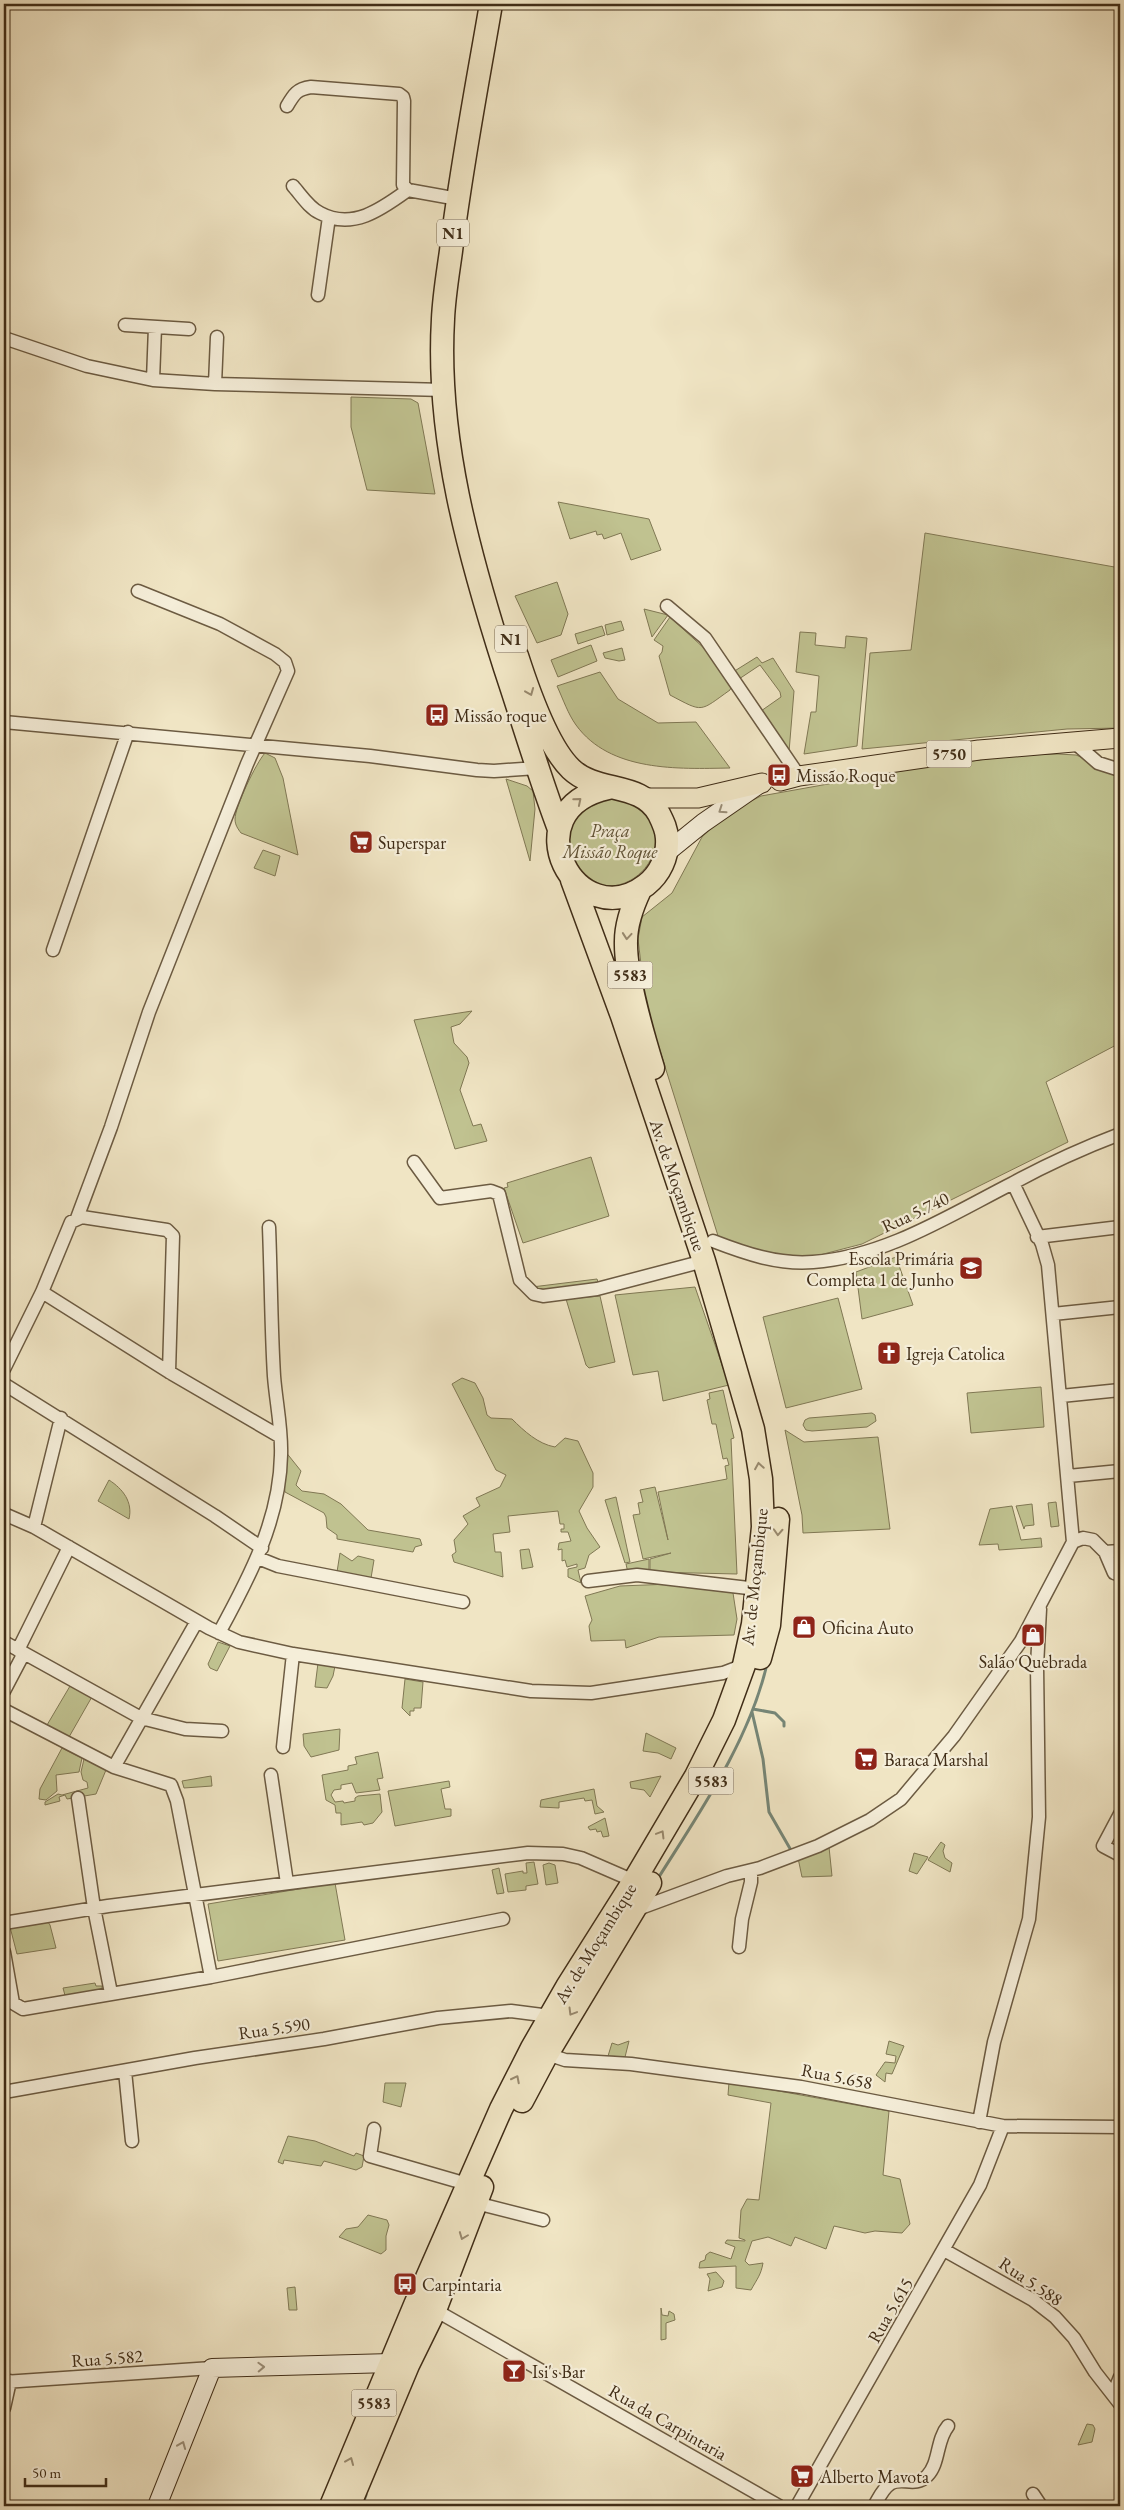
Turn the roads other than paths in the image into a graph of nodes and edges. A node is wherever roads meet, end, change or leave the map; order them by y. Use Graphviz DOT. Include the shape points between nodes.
graph roads {
  1 [pos="491,4"];
  2 [pos="287,106"];
  3 [pos="293,186"];
  4 [pos="408,190"];
  5 [pos="458,199"];
  6 [pos="329,217"];
  7 [pos="318,295"];
  8 [pos="124,325"];
  9 [pos="155,327"];
  10 [pos="189,329"];
  11 [pos="217,337"];
  12 [pos="4,338"];
  13 [pos="153,380"];
  14 [pos="215,384"];
  15 [pos="444,390"];
  16 [pos="452,464"];
  17 [pos="138,591"];
  18 [pos="667,606"];
  19 [pos="4,722"];
  20 [pos="128,732"];
  21 [pos="1120,738"];
  22 [pos="1075,743"];
  23 [pos="255,745"];
  24 [pos="537,768"];
  25 [pos="1120,770"];
  26 [pos="799,776"];
  27 [pos="771,782"];
  28 [pos="608,788"];
  29 [pos="647,798"];
  30 [pos="559,829"];
  31 [pos="666,853"];
  32 [pos="572,880"];
  33 [pos="640,890"];
  34 [pos="54,950"];
  35 [pos="1120,1134"];
  36 [pos="414,1162"];
  37 [pos="1013,1183"];
  38 [pos="77,1218"];
  39 [pos="269,1227"];
  40 [pos="1120,1227"];
  41 [pos="1037,1237"];
  42 [pos="708,1251"];
  43 [pos="42,1292"];
  44 [pos="1120,1307"];
  45 [pos="1053,1314"];
  46 [pos="4,1369"];
  47 [pos="169,1372"];
  48 [pos="4,1384"];
  49 [pos="1120,1390"];
  50 [pos="1061,1396"];
  51 [pos="61,1418"];
  52 [pos="279,1436"];
  53 [pos="1120,1471"];
  54 [pos="1068,1476"];
  55 [pos="4,1514"];
  56 [pos="34,1528"];
  57 [pos="1073,1542"];
  58 [pos="69,1547"];
  59 [pos="1120,1551"];
  60 [pos="1104,1552"];
  61 [pos="260,1553"];
  62 [pos="1118,1577"];
  63 [pos="588,1581"];
  64 [pos="757,1589"];
  65 [pos="463,1602"];
  66 [pos="1040,1606"];
  67 [pos="197,1621"];
  68 [pos="219,1633"];
  69 [pos="4,1642"];
  70 [pos="21,1651"];
  71 [pos="293,1654"];
  72 [pos="744,1665"];
  73 [pos="4,1691"];
  74 [pos="4,1710"];
  75 [pos="141,1718"];
  76 [pos="222,1731"];
  77 [pos="283,1746"];
  78 [pos="114,1767"];
  79 [pos="271,1775"];
  80 [pos="78,1798"];
  81 [pos="1120,1814"];
  82 [pos="1120,1855"];
  83 [pos="751,1871"];
  84 [pos="634,1881"];
  85 [pos="287,1883"];
  86 [pos="196,1896"];
  87 [pos="94,1908"];
  88 [pos="633,1911"];
  89 [pos="503,1919"];
  90 [pos="4,1923"];
  91 [pos="739,1946"];
  92 [pos="4,1952"];
  93 [pos="211,1976"];
  94 [pos="111,1993"];
  95 [pos="550,2016"];
  96 [pos="547,2054"];
  97 [pos="125,2071"];
  98 [pos="4,2092"];
  99 [pos="979,2122"];
  100 [pos="1003,2126"];
  101 [pos="1120,2127"];
  102 [pos="374,2129"];
  103 [pos="132,2141"];
  104 [pos="471,2194"];
  105 [pos="543,2220"];
  106 [pos="944,2250"];
  107 [pos="435,2310"];
  108 [pos="400,2364"];
  109 [pos="212,2368"];
  110 [pos="1120,2376"];
  111 [pos="7,2381"];
  112 [pos="1117,2399"];
  113 [pos="4,2408"];
  114 [pos="948,2426"];
  115 [pos="1034,2494"];
  116 [pos="157,2506"];
  117 [pos="331,2506"];
  118 [pos="349,2506"];
  119 [pos="780,2506"];
  120 [pos="797,2506"];
  121 [pos="874,2506"];
  122 [pos="1041,2506"];
  1 -- 5 [label="highway, N1"];
  2 -- 4 [label="street" via="301,88 399,94 403,97 401,178"];
  3 -- 6 [label="street" via="319,213"];
  4 -- 5 [label="street"];
  4 -- 6 [label="street" via="377,213 350,219"];
  5 -- 15 [label="highway, N1" via="443,319"];
  6 -- 7 [label="street"];
  8 -- 9 [label="street"];
  9 -- 10 [label="street"];
  9 -- 13 [label="street"];
  11 -- 14 [label="street"];
  12 -- 13 [label="street" via="88,366"];
  13 -- 14 [label="street"];
  14 -- 15 [label="street"];
  15 -- 16 [label="highway, N1"];
  16 -- 24 [label="highway, N1" via="462,523 478,582"];
  16 -- 28 [label="highway, N1, one-way" via="520,663 552,741 571,769"];
  17 -- 23 [label="street" via="220,624 285,662 288,671"];
  18 -- 26 [label="street" via="705,638"];
  19 -- 20 [label="street"];
  20 -- 23 [label="street"];
  20 -- 34 [label="street"];
  21 -- 22 [label="main road, 5750"];
  22 -- 25 [label="street" via="1098,762"];
  22 -- 26 [label="main road, 5750" via="979,750"];
  23 -- 24 [label="street" via="494,771"];
  23 -- 38 [label="street" via="149,1012"];
  24 -- 30 [label="highway, N1"];
  26 -- 27 [label="main road, 5750"];
  27 -- 29 [label="main road, 5750" via="698,798"];
  27 -- 31 [label="street, one-way" via="703,823"];
  28 -- 29 [label="highway, N1" via="629,790"];
  30 -- 28 [label="highway, N1, one-way" via="566,812 577,800 592,791"];
  29 -- 31 [label="highway" via="664,823"];
  30 -- 32 [label="highway, N1" via="557,847 562,865"];
  31 -- 33 [label="highway" via="657,874"];
  32 -- 33 [label="highway, N1" via="586,891 604,897"];
  32 -- 42 [label="highway, Av. de Moçambique / 5583"];
  33 -- 42 [label="highway, Av. de Moçambique / 5583, one-way" via="629,914 626,942 630,976 654,1071"];
  35 -- 37 [label="street, Rua 5.740" via="1078,1150"];
  36 -- 42 [label="street" via="440,1198 491,1191 499,1194 520,1280 534,1294 544,1296 597,1289"];
  37 -- 41 [label="street"];
  37 -- 42 [label="street, Rua 5.740" via="897,1241 862,1254 812,1262"];
  38 -- 43 [label="street" via="71,1222"];
  38 -- 47 [label="street" via="166,1230 172,1236"];
  39 -- 52 [label="street"];
  40 -- 41 [label="street"];
  41 -- 45 [label="street" via="1048,1265"];
  64 -- 42 [label="highway, Av. de Moçambique / 5583, one-way" via="763,1527 761,1479 753,1429"];
  42 -- 88 [label="highway, Av. de Moçambique / 5583, one-way" via="758,1386 769,1432 776,1477 778,1525 769,1625 738,1723 710,1783"];
  43 -- 46 [label="street"];
  43 -- 47 [label="street"];
  44 -- 45 [label="street"];
  45 -- 50 [label="street"];
  47 -- 52 [label="street"];
  48 -- 51 [label="street"];
  49 -- 50 [label="street"];
  50 -- 54 [label="street"];
  51 -- 56 [label="street"];
  51 -- 61 [label="street" via="215,1516"];
  52 -- 61 [label="street" via="281,1455 275,1499"];
  53 -- 54 [label="street"];
  54 -- 57 [label="street"];
  55 -- 56 [label="street"];
  56 -- 58 [label="street"];
  57 -- 60 [label="street" via="1083,1538 1094,1540"];
  57 -- 66 [label="street"];
  58 -- 67 [label="street"];
  58 -- 70 [label="street"];
  59 -- 60 [label="street"];
  60 -- 62 [label="street"];
  61 -- 65 [label="street" via="278,1566"];
  61 -- 68 [label="street"];
  63 -- 64 [label="street" via="637,1575"];
  64 -- 72 [label="highway, Av. de Moçambique / 5583"];
  66 -- 83 [label="street" via="1021,1641 970,1714 901,1799 870,1820 818,1846"];
  66 -- 99 [label="street" via="1037,1666 1039,1817 1029,1919 994,2042"];
  67 -- 68 [label="street"];
  67 -- 75 [label="street"];
  68 -- 71 [label="street" via="239,1642"];
  69 -- 70 [label="street"];
  70 -- 73 [label="street"];
  70 -- 75 [label="street"];
  71 -- 72 [label="street" via="531,1691 564,1692 638,1686 723,1673"];
  71 -- 77 [label="street"];
  84 -- 72 [label="highway, Av. de Moçambique / 5583, one-way" via="696,1776 724,1720"];
  74 -- 78 [label="street"];
  75 -- 76 [label="street" via="185,1729"];
  75 -- 78 [label="street"];
  78 -- 86 [label="street" via="171,1785"];
  79 -- 85 [label="street"];
  80 -- 87 [label="street"];
  81 -- 82 [label="street" via="1103,1846"];
  83 -- 88 [label="street" via="727,1876"];
  83 -- 91 [label="street"];
  84 -- 85 [label="street" via="581,1858 528,1853"];
  84 -- 95 [label="highway, Av. de Moçambique / 5583"];
  85 -- 86 [label="street"];
  86 -- 87 [label="street"];
  86 -- 93 [label="street"];
  87 -- 90 [label="street"];
  87 -- 94 [label="street"];
  88 -- 96 [label="highway, Av. de Moçambique / 5583, one-way"];
  89 -- 93 [label="street"];
  92 -- 94 [label="street" via="13,2003 18,2008"];
  93 -- 94 [label="street"];
  95 -- 97 [label="street, Rua 5.590" via="511,2012 468,2013"];
  104 -- 95 [label="highway, Av. de Moçambique / 5583, one-way" via="501,2109"];
  96 -- 99 [label="street, Rua 5.658" via="565,2060 631,2064 802,2087"];
  96 -- 104 [label="highway, Av. de Moçambique / 5583"];
  97 -- 98 [label="street, Rua 5.590"];
  97 -- 103 [label="street"];
  99 -- 100 [label="street, Rua 5.658"];
  100 -- 101 [label="street, Rua 5.658"];
  100 -- 106 [label="street, Rua 5.615" via="982,2181"];
  102 -- 104 [label="street" via="370,2156"];
  104 -- 105 [label="street"];
  104 -- 107 [label="highway, Av. de Moçambique / 5583, one-way"];
  104 -- 108 [label="highway, Av. de Moçambique / 5583"];
  106 -- 112 [label="street, Rua 5.588" via="1033,2300 1056,2317"];
  106 -- 120 [label="street, Rua 5.615"];
  107 -- 108 [label="highway, Av. de Moçambique / 5583"];
  107 -- 119 [label="street, Rua da Carpintaria"];
  109 -- 108 [label="street, one-way"];
  117 -- 108 [label="highway, Av. de Moçambique / 5583, one-way"];
  108 -- 118 [label="highway, Av. de Moçambique / 5583"];
  109 -- 111 [label="street, Rua 5.582"];
  116 -- 109 [label="street, one-way"];
  110 -- 112 [label="street"];
  111 -- 113 [label="street"];
  114 -- 121 [label="street" via="927,2476 919,2481 896,2481 888,2485"];
  115 -- 122 [label="street"];
}
